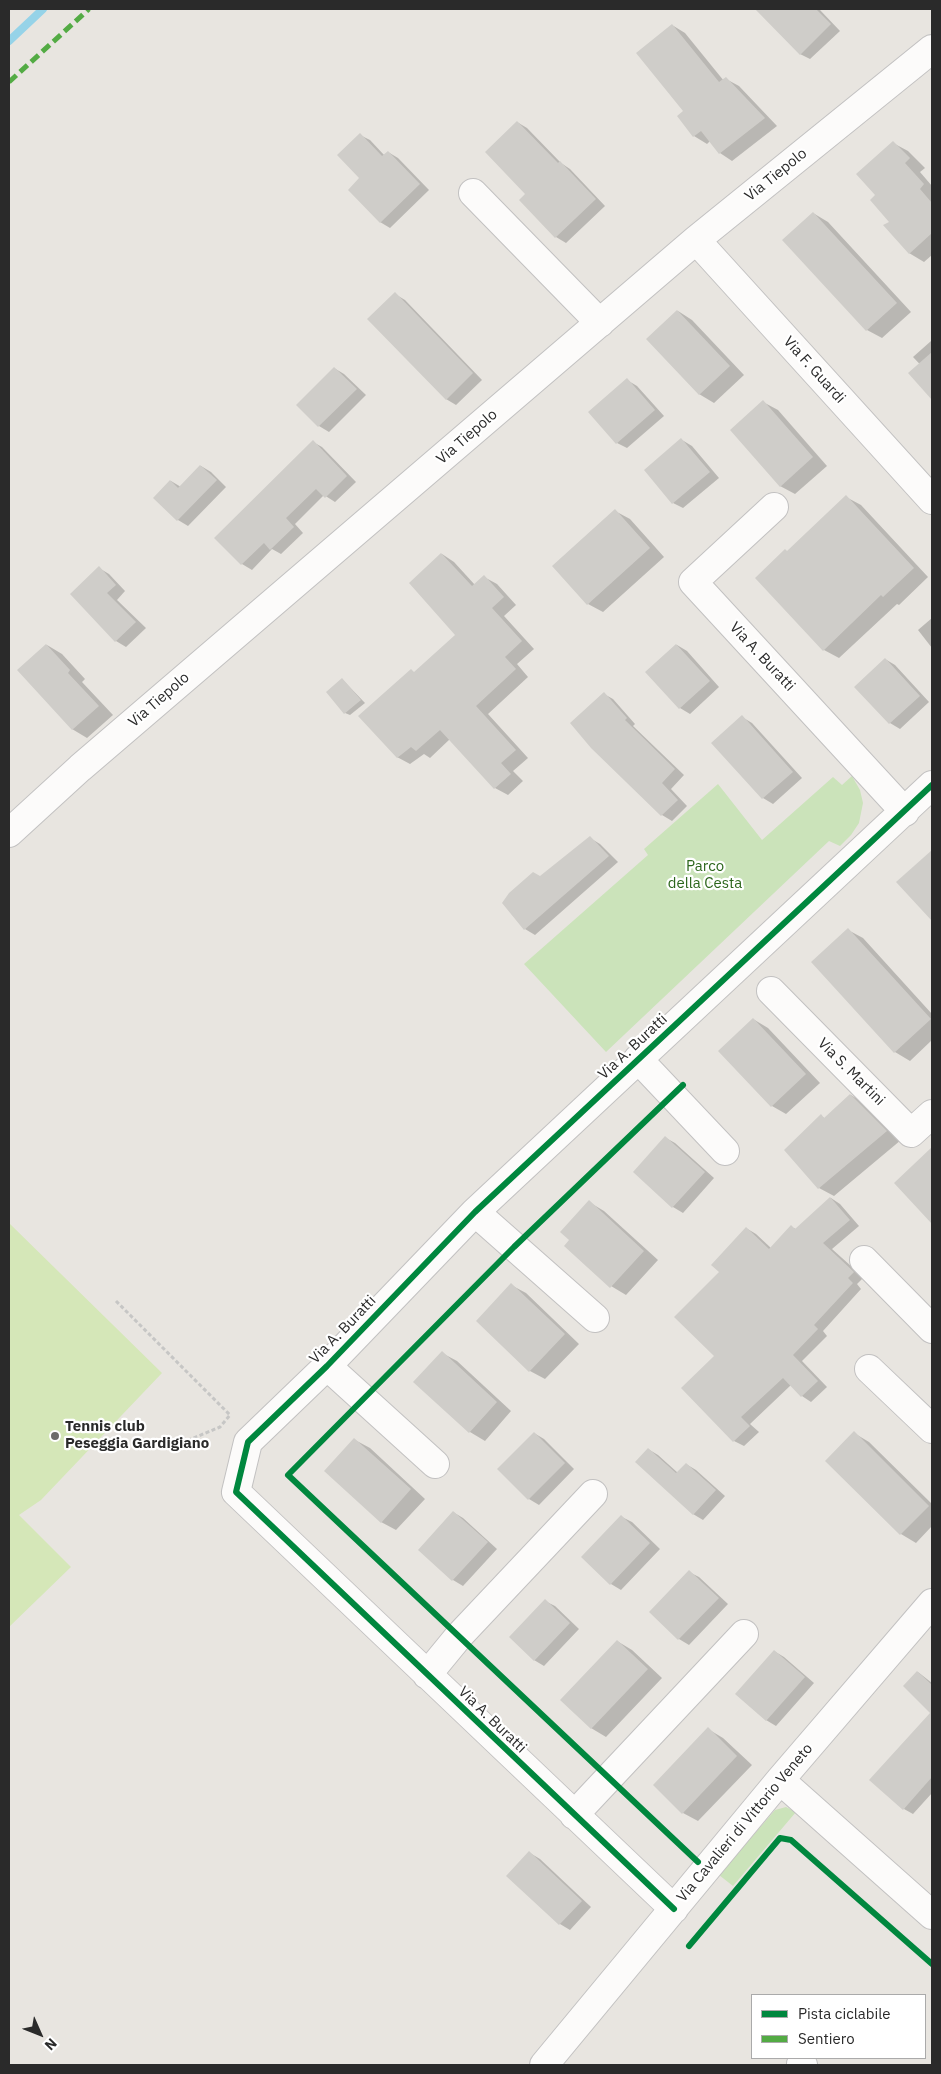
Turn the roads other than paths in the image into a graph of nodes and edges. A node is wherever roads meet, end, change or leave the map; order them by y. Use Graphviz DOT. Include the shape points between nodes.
graph roads {
  1 [pos="932,49"];
  2 [pos="473,193"];
  3 [pos="696,240"];
  4 [pos="600,323"];
  5 [pos="932,500"];
  6 [pos="774,507"];
  7 [pos="932,785"];
  8 [pos="905,812"];
  9 [pos="9,833"];
  10 [pos="771,991"];
  11 [pos="638,1059"];
  12 [pos="932,1114"];
  13 [pos="725,1151"];
  14 [pos="475,1212"];
  15 [pos="864,1260"];
  16 [pos="595,1318"];
  17 [pos="932,1328"];
  18 [pos="327,1366"];
  19 [pos="869,1369"];
  20 [pos="932,1429"];
  21 [pos="435,1464"];
  22 [pos="593,1494"];
  23 [pos="931,1606"];
  24 [pos="744,1634"];
  25 [pos="427,1675"];
  26 [pos="780,1780"];
  27 [pos="574,1815"];
  28 [pos="674,1909"];
  29 [pos="932,1914"];
  30 [pos="544,2065"];
  1 -- 3 [label="street, Via Tiepolo"];
  2 -- 4 [label="street"];
  3 -- 4 [label="street, Via Tiepolo"];
  3 -- 5 [label="street, Via F. Guardi"];
  4 -- 9 [label="street, Via Tiepolo" via="80,768"];
  6 -- 8 [label="street, Via A. Buratti" via="693,582"];
  7 -- 8 [label="street, Via A. Buratti"];
  8 -- 11 [label="street, Via A. Buratti"];
  10 -- 12 [label="street, Via S. Martini" via="911,1133"];
  11 -- 13 [label="street, Via A. Buratti"];
  11 -- 14 [label="street, Via A. Buratti"];
  14 -- 16 [label="street"];
  14 -- 18 [label="street, Via A. Buratti"];
  15 -- 17 [label="street"];
  18 -- 21 [label="street, Via A. Buratti"];
  18 -- 25 [label="street, Via A. Buratti" via="248,1442 236,1492"];
  19 -- 20 [label="street"];
  22 -- 25 [label="street" via="459,1636"];
  23 -- 26 [label="street, Via Cavalieri di Vittorio Veneto"];
  24 -- 27 [label="street"];
  25 -- 27 [label="street, Via A. Buratti"];
  26 -- 28 [label="street, Via Cavalieri di Vittorio Veneto"];
  26 -- 29 [label="street"];
  27 -- 28 [label="street, Via A. Buratti"];
  28 -- 30 [label="street, Via Cavalieri di Vittorio Veneto"];
}
